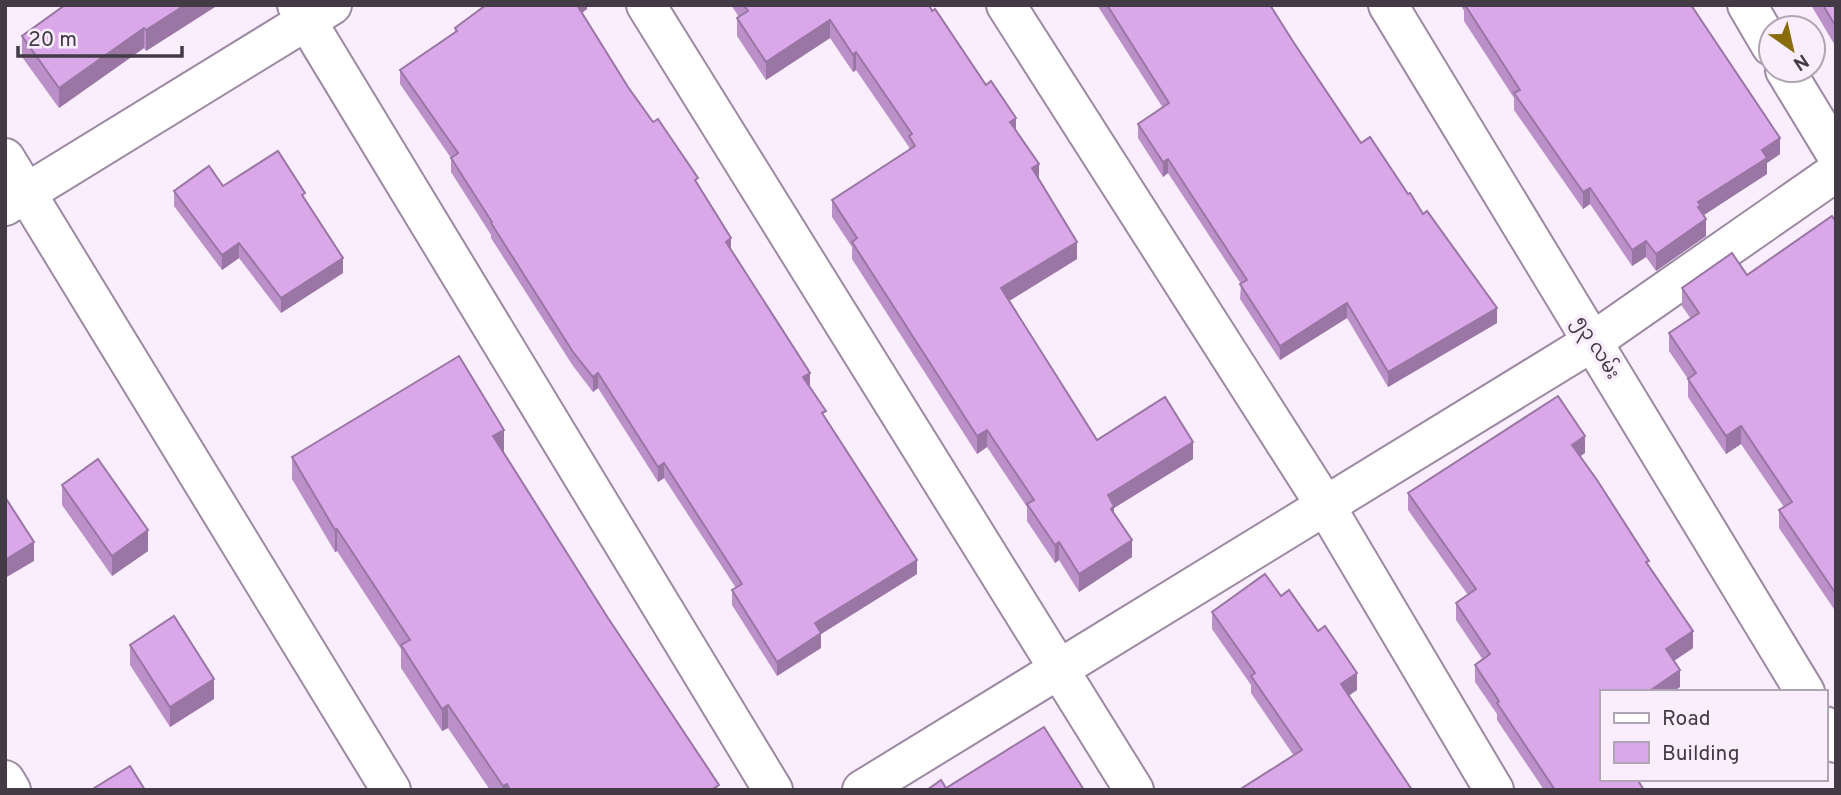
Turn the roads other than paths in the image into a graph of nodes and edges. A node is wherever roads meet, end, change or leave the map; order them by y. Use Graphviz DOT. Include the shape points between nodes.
graph roads {
  1 [pos="646,5"];
  2 [pos="1006,5"];
  3 [pos="1388,5"];
  4 [pos="1747,5"];
  5 [pos="312,10"];
  6 [pos="1757,22"];
  7 [pos="1794,84"];
  8 [pos="1836,154"];
  9 [pos="5,158"];
  10 [pos="1836,172"];
  11 [pos="16,200"];
  12 [pos="1592,342"];
  13 [pos="1325,505"];
  14 [pos="1060,668"];
  15 [pos="1804,690"];
  16 [pos="5,780"];
  17 [pos="11,790"];
  18 [pos="391,790"];
  19 [pos="773,790"];
  20 [pos="862,790"];
  21 [pos="1134,790"];
  22 [pos="1494,790"];
  1 -- 14 [label="street"];
  2 -- 13 [label="street"];
  3 -- 12 [label="street, ၅၃ လမ်း"];
  4 -- 6 [label="street"];
  5 -- 11 [label="street"];
  5 -- 19 [label="street"];
  7 -- 8 [label="street"];
  9 -- 11 [label="street"];
  10 -- 12 [label="street"];
  11 -- 18 [label="street"];
  12 -- 13 [label="street"];
  12 -- 15 [label="street, ၅၃ လမ်း"];
  13 -- 14 [label="street"];
  13 -- 22 [label="street"];
  14 -- 20 [label="street"];
  14 -- 21 [label="street"];
  16 -- 17 [label="street"];
}
